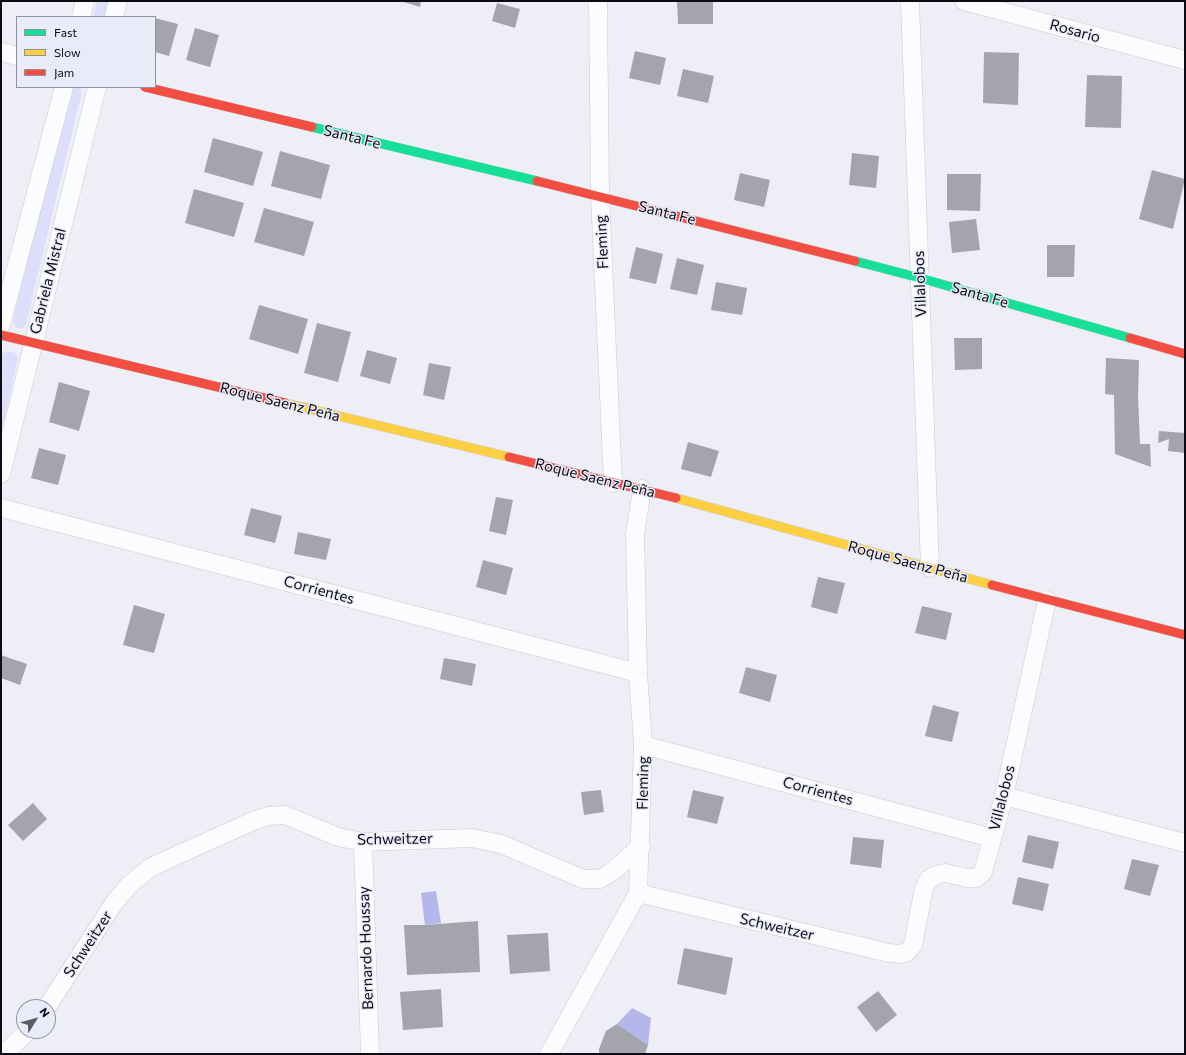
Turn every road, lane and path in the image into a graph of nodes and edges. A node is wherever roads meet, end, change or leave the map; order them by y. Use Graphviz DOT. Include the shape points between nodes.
graph roads {
  1 [pos="85,1"];
  2 [pos="118,1"];
  3 [pos="598,1"];
  4 [pos="910,1"];
  5 [pos="964,1"];
  6 [pos="81,16"];
  7 [pos="114,16"];
  8 [pos="1,52"];
  9 [pos="16,56"];
  10 [pos="1185,60"];
  11 [pos="64,88"];
  12 [pos="97,88"];
  13 [pos="149,88"];
  14 [pos="600,196"];
  15 [pos="920,278"];
  16 [pos="1,325"];
  17 [pos="1,335"];
  18 [pos="33,343"];
  19 [pos="1185,354"];
  20 [pos="1,474"];
  21 [pos="613,483"];
  22 [pos="642,489"];
  23 [pos="1,508"];
  24 [pos="930,568"];
  25 [pos="1047,600"];
  26 [pos="1185,635"];
  27 [pos="638,673"];
  28 [pos="643,745"];
  29 [pos="1004,796"];
  30 [pos="992,838"];
  31 [pos="363,842"];
  32 [pos="1185,844"];
  33 [pos="641,846"];
  34 [pos="638,893"];
  35 [pos="913,945"];
  36 [pos="52,999"];
  37 [pos="20,1039"];
  38 [pos="4,1054"];
  39 [pos="370,1054"];
  40 [pos="549,1054"];
  1 -- 6 [label="street"];
  2 -- 7 [label="street"];
  3 -- 14 [label="street, Fleming"];
  4 -- 15 [label="street, Villalobos"];
  5 -- 10 [label="street, Rosario"];
  8 -- 9 [label="street"];
  11 -- 16 [label="street"];
  12 -- 18 [label="street, Gabriela Mistral"];
  13 -- 14 [label="street, Santa Fe"];
  14 -- 15 [label="street, Santa Fe"];
  14 -- 21 [label="street, Fleming"];
  15 -- 19 [label="street, Santa Fe"];
  15 -- 24 [label="street, Villalobos"];
  17 -- 18 [label="street, Roque Saenz Peña"];
  18 -- 20 [label="street, Gabriela Mistral"];
  18 -- 21 [label="street, Roque Saenz Peña"];
  21 -- 22 [label="street, Roque Saenz Peña"];
  22 -- 24 [label="street, Roque Saenz Peña"];
  22 -- 27 [label="street, Fleming" via="635,534"];
  23 -- 27 [label="street, Corrientes"];
  24 -- 25 [label="street, Roque Saenz Peña"];
  25 -- 26 [label="street, Roque Saenz Peña"];
  25 -- 29 [label="street, Villalobos"];
  27 -- 28 [label="street, Fleming"];
  28 -- 30 [label="street, Corrientes"];
  28 -- 33 [label="street, Fleming"];
  29 -- 30 [label="street, Villalobos"];
  29 -- 32 [label="street"];
  30 -- 35 [label="street, Villalobos" via="983,872 976,878 945,873 928,880 924,888"];
  31 -- 33 [label="street, Schweitzer" via="472,838 501,844 583,879 600,879 612,872"];
  31 -- 36 [label="street, Schweitzer" via="338,837 285,815 268,816 253,820 151,867 129,885 114,903"];
  31 -- 39 [label="street, Bernardo Houssay"];
  33 -- 34 [label="street, Fleming"];
  34 -- 35 [label="street, Schweitzer" via="889,953 907,952"];
  34 -- 40 [label="street, Fleming"];
  37 -- 38 [label="street"];
}
